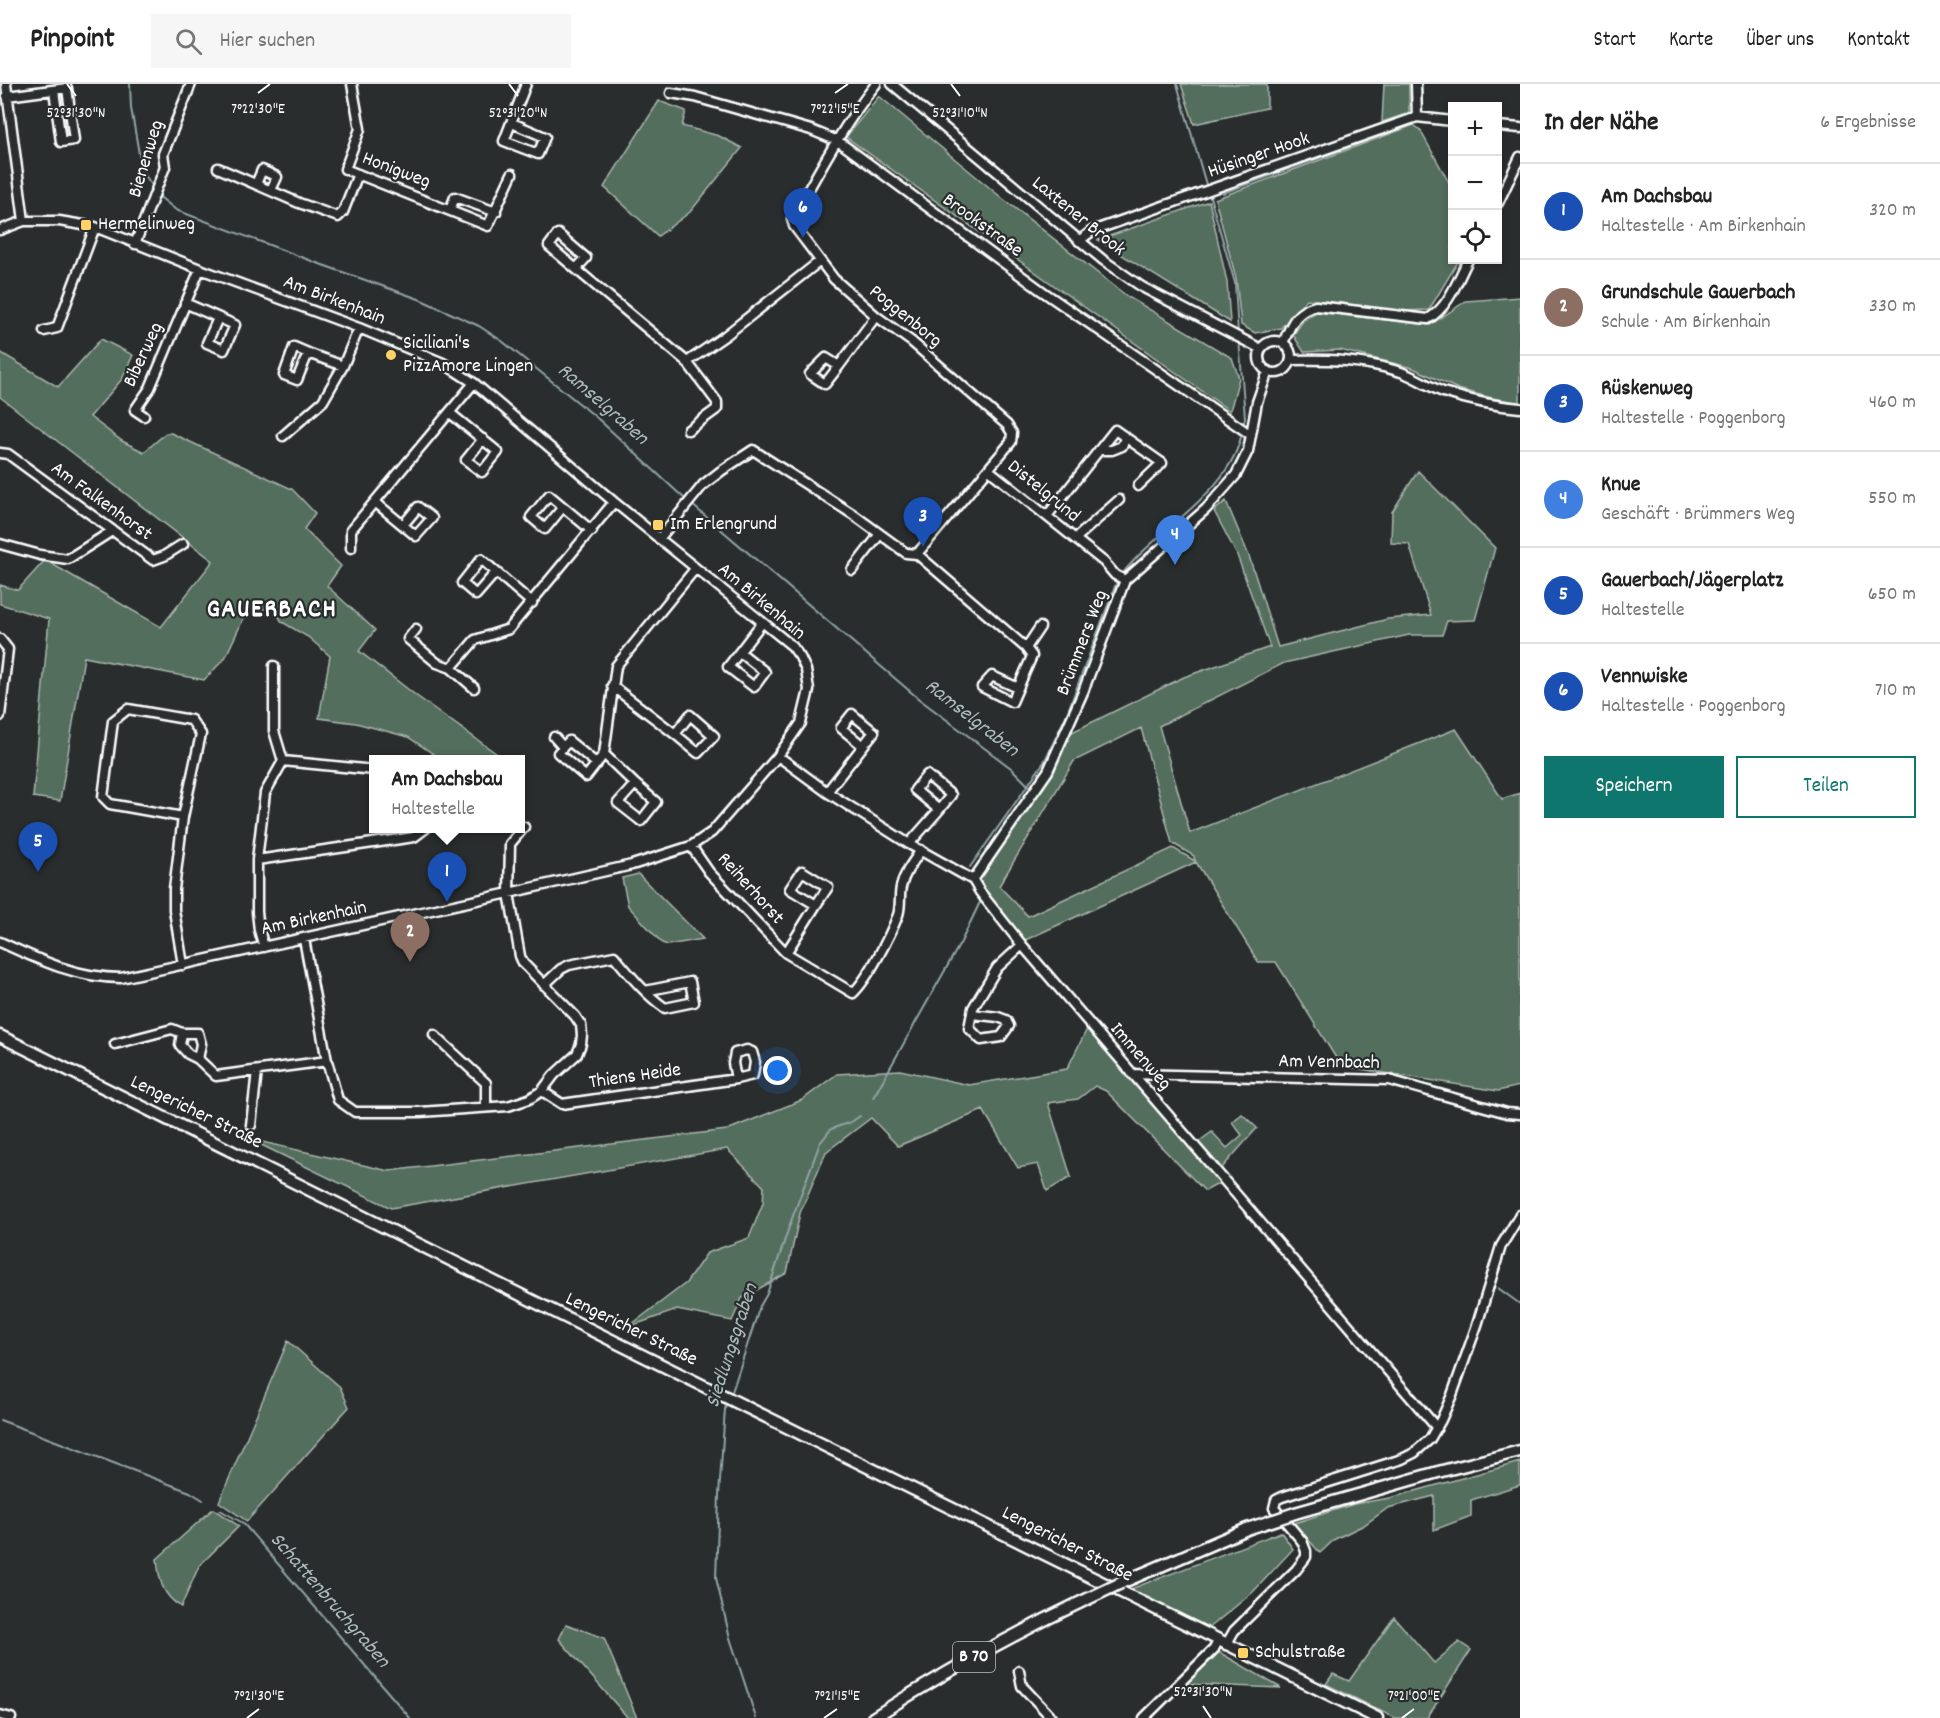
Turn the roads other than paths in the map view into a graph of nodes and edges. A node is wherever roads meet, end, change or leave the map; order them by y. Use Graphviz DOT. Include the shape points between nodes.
graph roads {
  1 [pos="6,84"];
  2 [pos="191,84"];
  3 [pos="352,84"];
  4 [pos="526,84"];
  5 [pos="876,84"];
  6 [pos="892,84"];
  7 [pos="1416,84"];
  8 [pos="54,90"];
  9 [pos="671,93"];
  10 [pos="7,96"];
  11 [pos="1417,117"];
  12 [pos="1448,121"];
  13 [pos="512,123"];
  14 [pos="1502,126"];
  15 [pos="1520,128"];
  16 [pos="838,141"];
  17 [pos="1520,158"];
  18 [pos="218,168"];
  19 [pos="358,174"];
  20 [pos="512,174"];
  21 [pos="256,184"];
  22 [pos="271,190"];
  23 [pos="1502,193"];
  24 [pos="450,210"];
  25 [pos="496,212"];
  26 [pos="24,221"];
  27 [pos="95,227"];
  28 [pos="0,230"];
  29 [pos="1079,241"];
  30 [pos="135,243"];
  31 [pos="820,261"];
  32 [pos="1466,264"];
  33 [pos="200,269"];
  34 [pos="576,269"];
  35 [pos="185,303"];
  36 [pos="876,315"];
  37 [pos="219,318"];
  38 [pos="359,328"];
  39 [pos="44,331"];
  40 [pos="1283,343"];
  41 [pos="1261,349"];
  42 [pos="308,352"];
  43 [pos="1291,360"];
  44 [pos="687,362"];
  45 [pos="343,366"];
  46 [pos="839,366"];
  47 [pos="1268,371"];
  48 [pos="474,382"];
  49 [pos="1520,408"];
  50 [pos="450,413"];
  51 [pos="144,416"];
  52 [pos="688,430"];
  53 [pos="1250,434"];
  54 [pos="283,436"];
  55 [pos="1125,438"];
  56 [pos="483,439"];
  57 [pos="1099,450"];
  58 [pos="0,453"];
  59 [pos="989,470"];
  60 [pos="1138,486"];
  61 [pos="1119,500"];
  62 [pos="375,502"];
  63 [pos="614,502"];
  64 [pos="563,507"];
  65 [pos="1047,516"];
  66 [pos="403,525"];
  67 [pos="112,531"];
  68 [pos="592,531"];
  69 [pos="879,534"];
  70 [pos="659,539"];
  71 [pos="1075,539"];
  72 [pos="0,544"];
  73 [pos="183,544"];
  74 [pos="351,548"];
  75 [pos="917,554"];
  76 [pos="695,569"];
  77 [pos="852,570"];
  78 [pos="496,572"];
  79 [pos="1121,578"];
  80 [pos="532,603"];
  81 [pos="762,624"];
  82 [pos="1040,627"];
  83 [pos="416,629"];
  84 [pos="0,639"];
  85 [pos="1026,648"];
  86 [pos="740,652"];
  87 [pos="274,666"];
  88 [pos="451,668"];
  89 [pos="612,686"];
  90 [pos="474,688"];
  91 [pos="1018,688"];
  92 [pos="0,716"];
  93 [pos="675,734"];
  94 [pos="554,737"];
  95 [pos="863,746"];
  96 [pos="563,747"];
  97 [pos="604,754"];
  98 [pos="778,756"];
  99 [pos="283,760"];
  100 [pos="597,764"];
  101 [pos="369,769"];
  102 [pos="635,784"];
  103 [pos="827,792"];
  104 [pos="939,810"];
  105 [pos="183,817"];
  106 [pos="419,833"];
  107 [pos="519,833"];
  108 [pos="909,843"];
  109 [pos="690,846"];
  110 [pos="921,850"];
  111 [pos="257,860"];
  112 [pos="973,880"];
  113 [pos="508,893"];
  114 [pos="816,905"];
  115 [pos="304,939"];
  116 [pos="0,942"];
  117 [pos="1022,945"];
  118 [pos="264,947"];
  119 [pos="786,953"];
  120 [pos="183,965"];
  121 [pos="544,985"];
  122 [pos="645,991"];
  123 [pos="972,1014"];
  124 [pos="182,1033"];
  125 [pos="434,1035"];
  126 [pos="0,1036"];
  127 [pos="115,1044"];
  128 [pos="198,1059"];
  129 [pos="327,1061"];
  130 [pos="257,1071"];
  131 [pos="1132,1074"];
  132 [pos="736,1079"];
  133 [pos="542,1091"];
  134 [pos="486,1107"];
  135 [pos="1520,1114"];
  136 [pos="251,1125"];
  137 [pos="1520,1215"];
  138 [pos="1437,1428"];
  139 [pos="1520,1451"];
  140 [pos="1222,1643"];
  141 [pos="1019,1671"];
  142 [pos="0,1715"];
  143 [pos="11,1718"];
  144 [pos="873,1718"];
  145 [pos="1052,1718"];
  146 [pos="1144,1718"];
  147 [pos="1377,1718"];
  1 -- 10 [label="street"];
  2 -- 30 [label="street, Bienenweg" via="163,154 165,167"];
  3 -- 19 [label="street, Honigweg" via="360,129 345,169"];
  4 -- 13 [label="street"];
  5 -- 16 [label="street, Poggenborg"];
  6 -- 29 [label="street, Laxtener Brook"];
  7 -- 11 [label="street"];
  8 -- 8 [label="street" via="67,88 74,140 61,142"];
  8 -- 10 [label="street"];
  9 -- 16 [label="street, Brookstraße" via="811,130"];
  10 -- 26 [label="street"];
  11 -- 12 [label="street, Hüsinger Hook"];
  11 -- 29 [label="street, Hüsinger Hook" via="1092,231"];
  13 -- 13 [label="street" via="504,141 538,154 545,137"];
  14 -- 15 [label="street"];
  16 -- 31 [label="street, Poggenborg" via="792,219"];
  16 -- 53 [label="street, Brookstraße" via="1042,291"];
  17 -- 23 [label="street"];
  18 -- 21 [label="street"];
  19 -- 22 [label="street" via="338,217"];
  19 -- 24 [label="street, Honigweg"];
  20 -- 25 [label="street"];
  21 -- 22 [label="street"];
  21 -- 22 [label="street" via="262,170 277,177"];
  24 -- 25 [label="street, Honigweg" via="488,226"];
  24 -- 25 [label="street, Honigweg" via="455,196"];
  26 -- 27 [label="street, Am Birkenhain"];
  26 -- 28 [label="street, Am Birkenhain"];
  27 -- 30 [label="street, Am Birkenhain"];
  27 -- 39 [label="street" via="57,328"];
  29 -- 41 [label="street, Laxtener Brook" via="1142,287"];
  30 -- 33 [label="street, Am Birkenhain"];
  31 -- 36 [label="street, Poggenborg" via="834,279"];
  31 -- 44 [label="street"];
  32 -- 40 [label="street" via="1446,303 1428,319 1316,306 1297,316"];
  33 -- 35 [label="street, Biberweg"];
  33 -- 38 [label="street, Am Birkenhain"];
  34 -- 44 [label="street"];
  35 -- 37 [label="street"];
  35 -- 51 [label="street, Biberweg" via="150,388 135,410"];
  36 -- 46 [label="street"];
  36 -- 59 [label="street, Poggenborg" via="1007,425 1011,442"];
  38 -- 45 [label="street"];
  38 -- 48 [label="street, Am Birkenhain" via="433,358"];
  40 -- 41 [label="street" via="1270,341"];
  40 -- 43 [label="street"];
  41 -- 47 [label="street" via="1259,357"];
  42 -- 45 [label="street"];
  43 -- 47 [label="street" via="1282,371"];
  43 -- 49 [label="street" via="1364,362 1402,372 1468,399"];
  44 -- 52 [label="street" via="717,402 717,409"];
  45 -- 54 [label="street" via="323,401"];
  47 -- 53 [label="street, Brümmers Weg"];
  48 -- 50 [label="street"];
  48 -- 63 [label="street, Am Birkenhain"];
  50 -- 56 [label="street"];
  50 -- 62 [label="street"];
  53 -- 79 [label="street, Brümmers Weg" via="1248,451 1236,475 1214,501"];
  55 -- 57 [label="street" via="1122,446"];
  55 -- 57 [label="street" via="1115,430"];
  55 -- 60 [label="street" via="1162,463"];
  57 -- 65 [label="street"];
  58 -- 67 [label="street, Am Falkenhorst" via="8,454"];
  59 -- 65 [label="street, Distelgrund"];
  59 -- 75 [label="street, Poggenborg"];
  61 -- 71 [label="street, Distelgrund"];
  62 -- 66 [label="street"];
  62 -- 74 [label="street" via="351,530"];
  63 -- 68 [label="street"];
  63 -- 70 [label="street, Am Birkenhain"];
  64 -- 68 [label="street"];
  65 -- 71 [label="street, Distelgrund"];
  67 -- 72 [label="street" via="68,559"];
  67 -- 73 [label="street, Am Falkenhorst" via="153,560"];
  68 -- 80 [label="street"];
  69 -- 70 [label="street" via="753,450 703,485"];
  69 -- 75 [label="street" via="906,553"];
  69 -- 77 [label="street"];
  70 -- 76 [label="street, Am Birkenhain"];
  71 -- 79 [label="street, Distelgrund"];
  75 -- 85 [label="street"];
  76 -- 81 [label="street, Am Birkenhain"];
  76 -- 89 [label="street" via="616,666"];
  78 -- 80 [label="street"];
  79 -- 112 [label="street, Brümmers Weg" via="1079,702 1048,771"];
  80 -- 88 [label="street" via="509,629 475,640"];
  81 -- 86 [label="street"];
  81 -- 98 [label="street, Am Birkenhain" via="792,646 800,657 809,690 801,723"];
  82 -- 85 [label="street"];
  83 -- 88 [label="street" via="408,639 437,663"];
  84 -- 92 [label="street" via="8,649"];
  85 -- 91 [label="street" via="1032,656"];
  87 -- 99 [label="street" via="274,731"];
  88 -- 90 [label="street"];
  89 -- 93 [label="street"];
  89 -- 97 [label="street"];
  93 -- 93 [label="street" via="690,715 714,736 698,753"];
  94 -- 96 [label="street"];
  95 -- 103 [label="street"];
  96 -- 100 [label="street" via="569,741"];
  96 -- 100 [label="street" via="558,753 586,777"];
  97 -- 100 [label="street"];
  97 -- 102 [label="street"];
  98 -- 103 [label="street, Immenweg"];
  98 -- 109 [label="street, Am Birkenhain" via="712,832"];
  99 -- 101 [label="street"];
  99 -- 111 [label="street" via="266,793"];
  102 -- 102 [label="street" via="618,803 641,821 656,802"];
  103 -- 108 [label="street, Immenweg"];
  104 -- 108 [label="street"];
  105 -- 105 [label="street" via="110,804 103,797 113,721 128,709 191,720 201,734"];
  105 -- 120 [label="street" via="174,889"];
  106 -- 111 [label="street" via="414,837"];
  107 -- 113 [label="street, Thiens Heide" via="510,844"];
  108 -- 110 [label="street, Immenweg"];
  109 -- 113 [label="street, Am Birkenhain" via="632,865"];
  109 -- 119 [label="street, Reiherhorst" via="709,872"];
  110 -- 112 [label="street, Immenweg"];
  110 -- 119 [label="street, Reiherhorst" via="901,886 898,914 853,993"];
  111 -- 118 [label="street" via="257,912"];
  112 -- 117 [label="street, Immenweg"];
  113 -- 115 [label="street, Am Birkenhain"];
  113 -- 121 [label="street, Thiens Heide" via="523,963"];
  114 -- 114 [label="street, Reiherhorst" via="790,889 802,871 828,887"];
  114 -- 119 [label="street, Reiherhorst"];
  115 -- 118 [label="street, Am Birkenhain"];
  115 -- 129 [label="street, Thiens Heide"];
  116 -- 120 [label="street, Am Birkenhain" via="39,960 98,978 121,978"];
  117 -- 123 [label="street" via="997,968"];
  117 -- 131 [label="street, Immenweg"];
  118 -- 120 [label="street, Am Birkenhain"];
  121 -- 122 [label="street" via="569,965 614,956"];
  121 -- 133 [label="street, Thiens Heide" via="575,1016 582,1035 576,1054"];
  122 -- 122 [label="street" via="665,1008 694,1002 690,982"];
  123 -- 123 [label="street" via="969,1028 981,1040 1001,1036 1009,1026 998,1017"];
  124 -- 127 [label="street" via="172,1029"];
  124 -- 128 [label="street" via="180,1045"];
  124 -- 128 [label="street" via="198,1033"];
  125 -- 134 [label="street" via="486,1083"];
  126 -- 140 [label="main road, Lengericher Straße"];
  128 -- 130 [label="street" via="216,1076"];
  129 -- 130 [label="street"];
  129 -- 134 [label="street, Thiens Heide" via="339,1100 355,1112"];
  130 -- 136 [label="street"];
  131 -- 135 [label="street, Am Vennbach" via="1389,1080"];
  131 -- 138 [label="street, Immenweg"];
  132 -- 133 [label="street, Thiens Heide" via="562,1104"];
  133 -- 134 [label="street, Thiens Heide" via="508,1106"];
  137 -- 138 [label="street" via="1501,1246 1477,1325"];
  138 -- 140 [label="street" via="1422,1446 1402,1459 1276,1500 1274,1508 1302,1541 1306,1557"];
  139 -- 144 [label="main road, B 70, bridge" via="1247,1529 1027,1628"];
  140 -- 146 [label="street"];
  140 -- 147 [label="main road, Lengericher Straße"];
  141 -- 145 [label="street" via="1022,1686"];
  142 -- 143 [label="street"];
}
